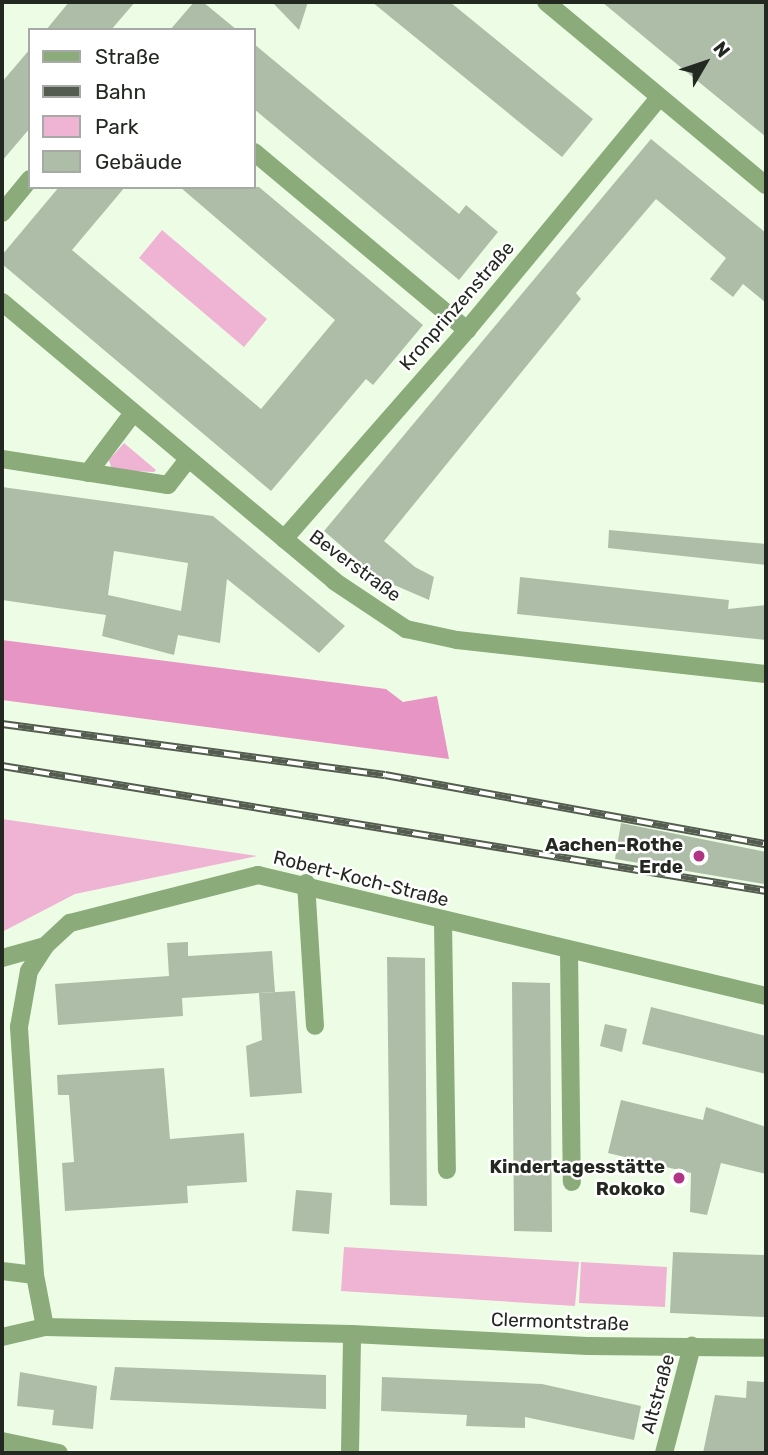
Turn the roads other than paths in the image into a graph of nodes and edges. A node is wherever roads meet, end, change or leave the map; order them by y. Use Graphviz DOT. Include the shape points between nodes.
graph roads {
  1 [pos="546,2"];
  2 [pos="659,98"];
  3 [pos="256,154"];
  4 [pos="28,181"];
  5 [pos="766,185"];
  6 [pos="2,213"];
  7 [pos="2,302"];
  8 [pos="467,330"];
  9 [pos="133,413"];
  10 [pos="2,459"];
  11 [pos="188,459"];
  12 [pos="88,473"];
  13 [pos="284,539"];
  14 [pos="766,674"];
  15 [pos="306,883"];
  16 [pos="443,922"];
  17 [pos="45,946"];
  18 [pos="569,951"];
  19 [pos="2,958"];
  20 [pos="766,996"];
  21 [pos="315,1026"];
  22 [pos="447,1170"];
  23 [pos="572,1182"];
  24 [pos="2,1271"];
  25 [pos="35,1275"];
  26 [pos="45,1327"];
  27 [pos="352,1334"];
  28 [pos="2,1337"];
  29 [pos="692,1346"];
  30 [pos="766,1348"];
  31 [pos="2,1441"];
  32 [pos="59,1453"];
  33 [pos="350,1453"];
  34 [pos="664,1453"];
  1 -- 2 [label="street"];
  2 -- 5 [label="street"];
  2 -- 8 [label="street, Kronprinzenstraße"];
  3 -- 8 [label="street"];
  4 -- 6 [label="street"];
  7 -- 9 [label="street, Beverstraße"];
  8 -- 13 [label="street, Kronprinzenstraße"];
  9 -- 11 [label="street, Beverstraße"];
  9 -- 12 [label="street"];
  10 -- 12 [label="street"];
  11 -- 12 [label="street" via="168,485"];
  11 -- 13 [label="street, Beverstraße"];
  13 -- 14 [label="street, Beverstraße" via="334,581 406,629 457,640"];
  15 -- 16 [label="street, Robert-Koch-Straße"];
  15 -- 17 [label="street, Robert-Koch-Straße" via="258,874 70,923"];
  15 -- 21 [label="street"];
  16 -- 18 [label="street, Robert-Koch-Straße"];
  16 -- 22 [label="street"];
  17 -- 19 [label="street"];
  17 -- 25 [label="street, Robert-Koch-Straße" via="29,971 19,1027"];
  18 -- 20 [label="street, Robert-Koch-Straße"];
  18 -- 23 [label="street"];
  24 -- 25 [label="street"];
  25 -- 26 [label="street, Robert-Koch-Straße"];
  26 -- 27 [label="street, Clermontstraße"];
  26 -- 28 [label="street, Clermontstraße"];
  27 -- 29 [label="street, Clermontstraße" via="588,1346"];
  27 -- 33 [label="street"];
  29 -- 30 [label="street, Clermontstraße"];
  29 -- 34 [label="street, Altstraße"];
  31 -- 32 [label="street"];
}
